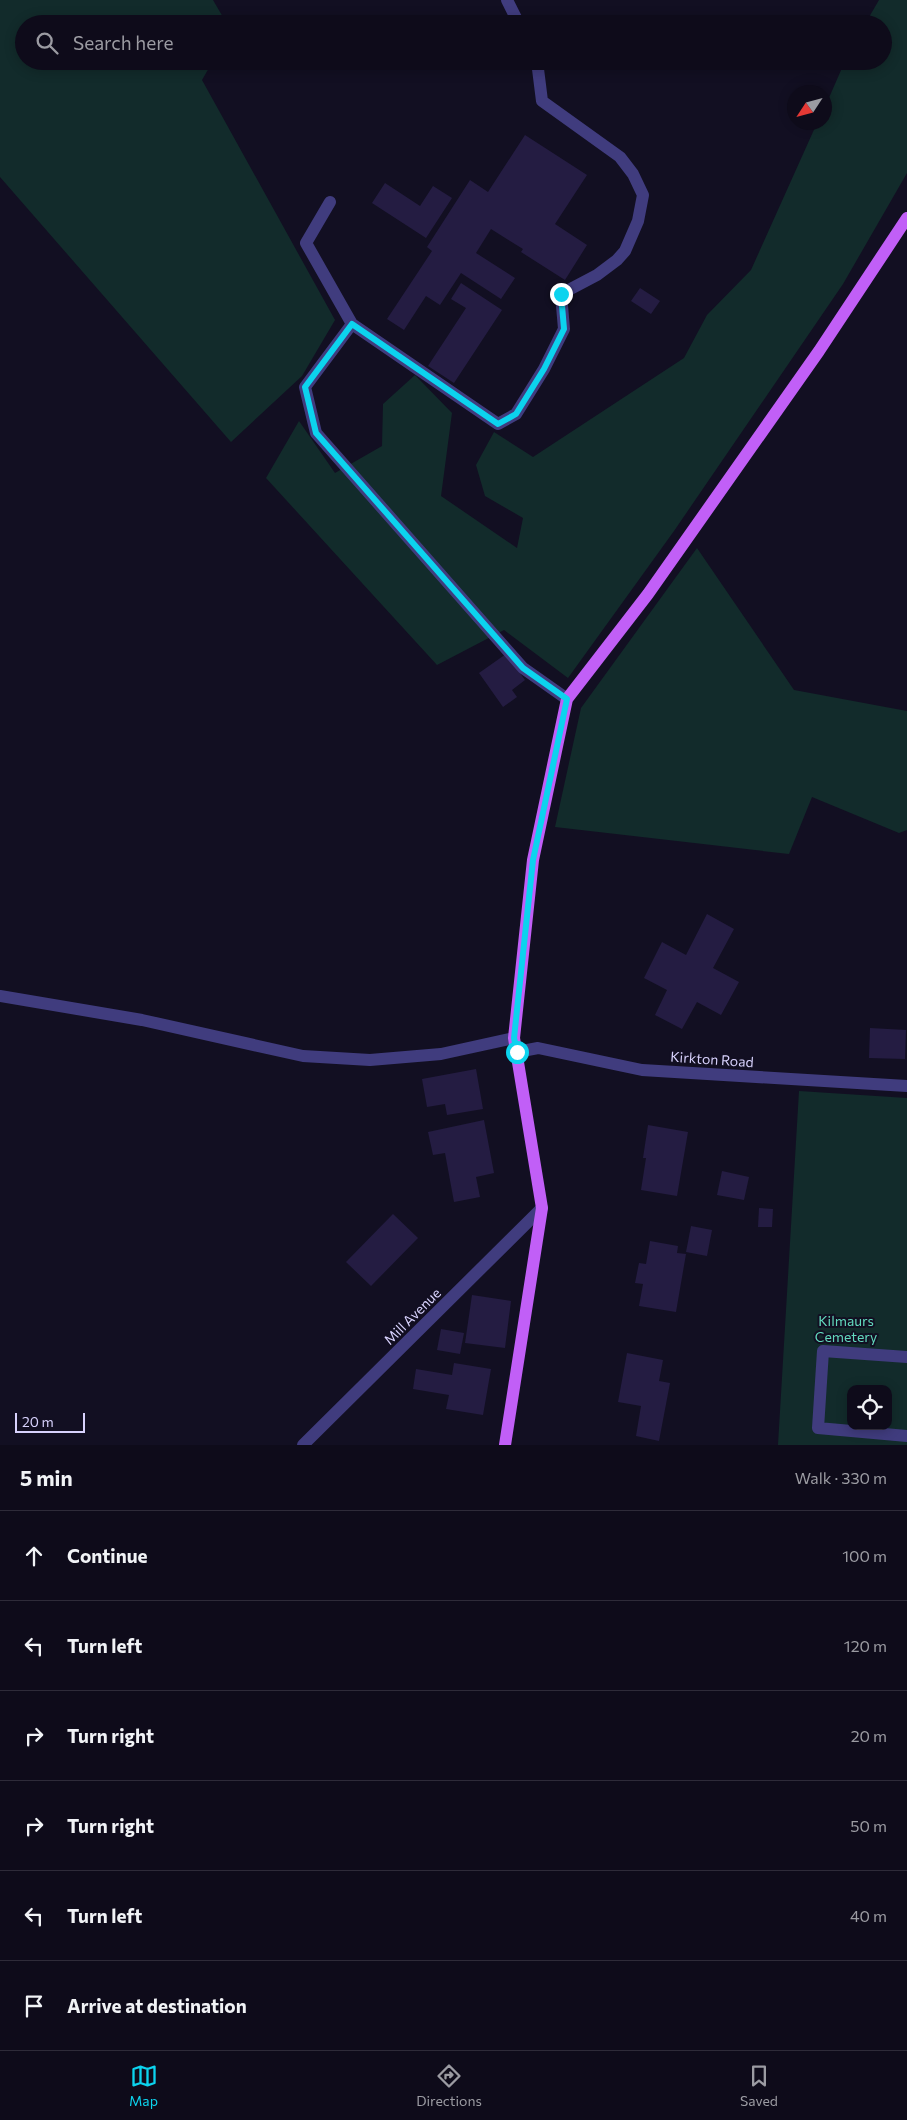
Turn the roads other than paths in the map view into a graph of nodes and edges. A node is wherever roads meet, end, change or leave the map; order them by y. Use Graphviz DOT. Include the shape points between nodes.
graph roads {
  1 [pos="507,0"];
  2 [pos="514,15"];
  3 [pos="538,70"];
  4 [pos="330,202"];
  5 [pos="907,218"];
  6 [pos="352,324"];
  7 [pos="567,699"];
  8 [pos="0,996"];
  9 [pos="514,1038"];
  10 [pos="517,1052"];
  11 [pos="907,1086"];
  12 [pos="542,1208"];
  13 [pos="907,1357"];
  14 [pos="907,1436"];
  15 [pos="303,1445"];
  16 [pos="505,1445"];
  1 -- 2 [label="street"];
  3 -- 6 [label="street" via="542,101 620,157 633,174 642,195 638,221 618,260 561,294 564,329 516,414 498,424"];
  4 -- 6 [label="street" via="306,242"];
  5 -- 7 [label="main road" via="819,351 648,594"];
  6 -- 7 [label="street" via="305,387 316,433 523,668"];
  7 -- 9 [label="main road" via="533,860"];
  8 -- 9 [label="street" via="142,1020 303,1056 370,1060 441,1054"];
  9 -- 10 [label="main road"];
  10 -- 11 [label="street, Kirkton Road" via="538,1048 642,1070"];
  10 -- 12 [label="main road"];
  12 -- 15 [label="street, Mill Avenue"];
  12 -- 16 [label="main road"];
  13 -- 14 [label="street" via="822,1351 818,1428"];
}
